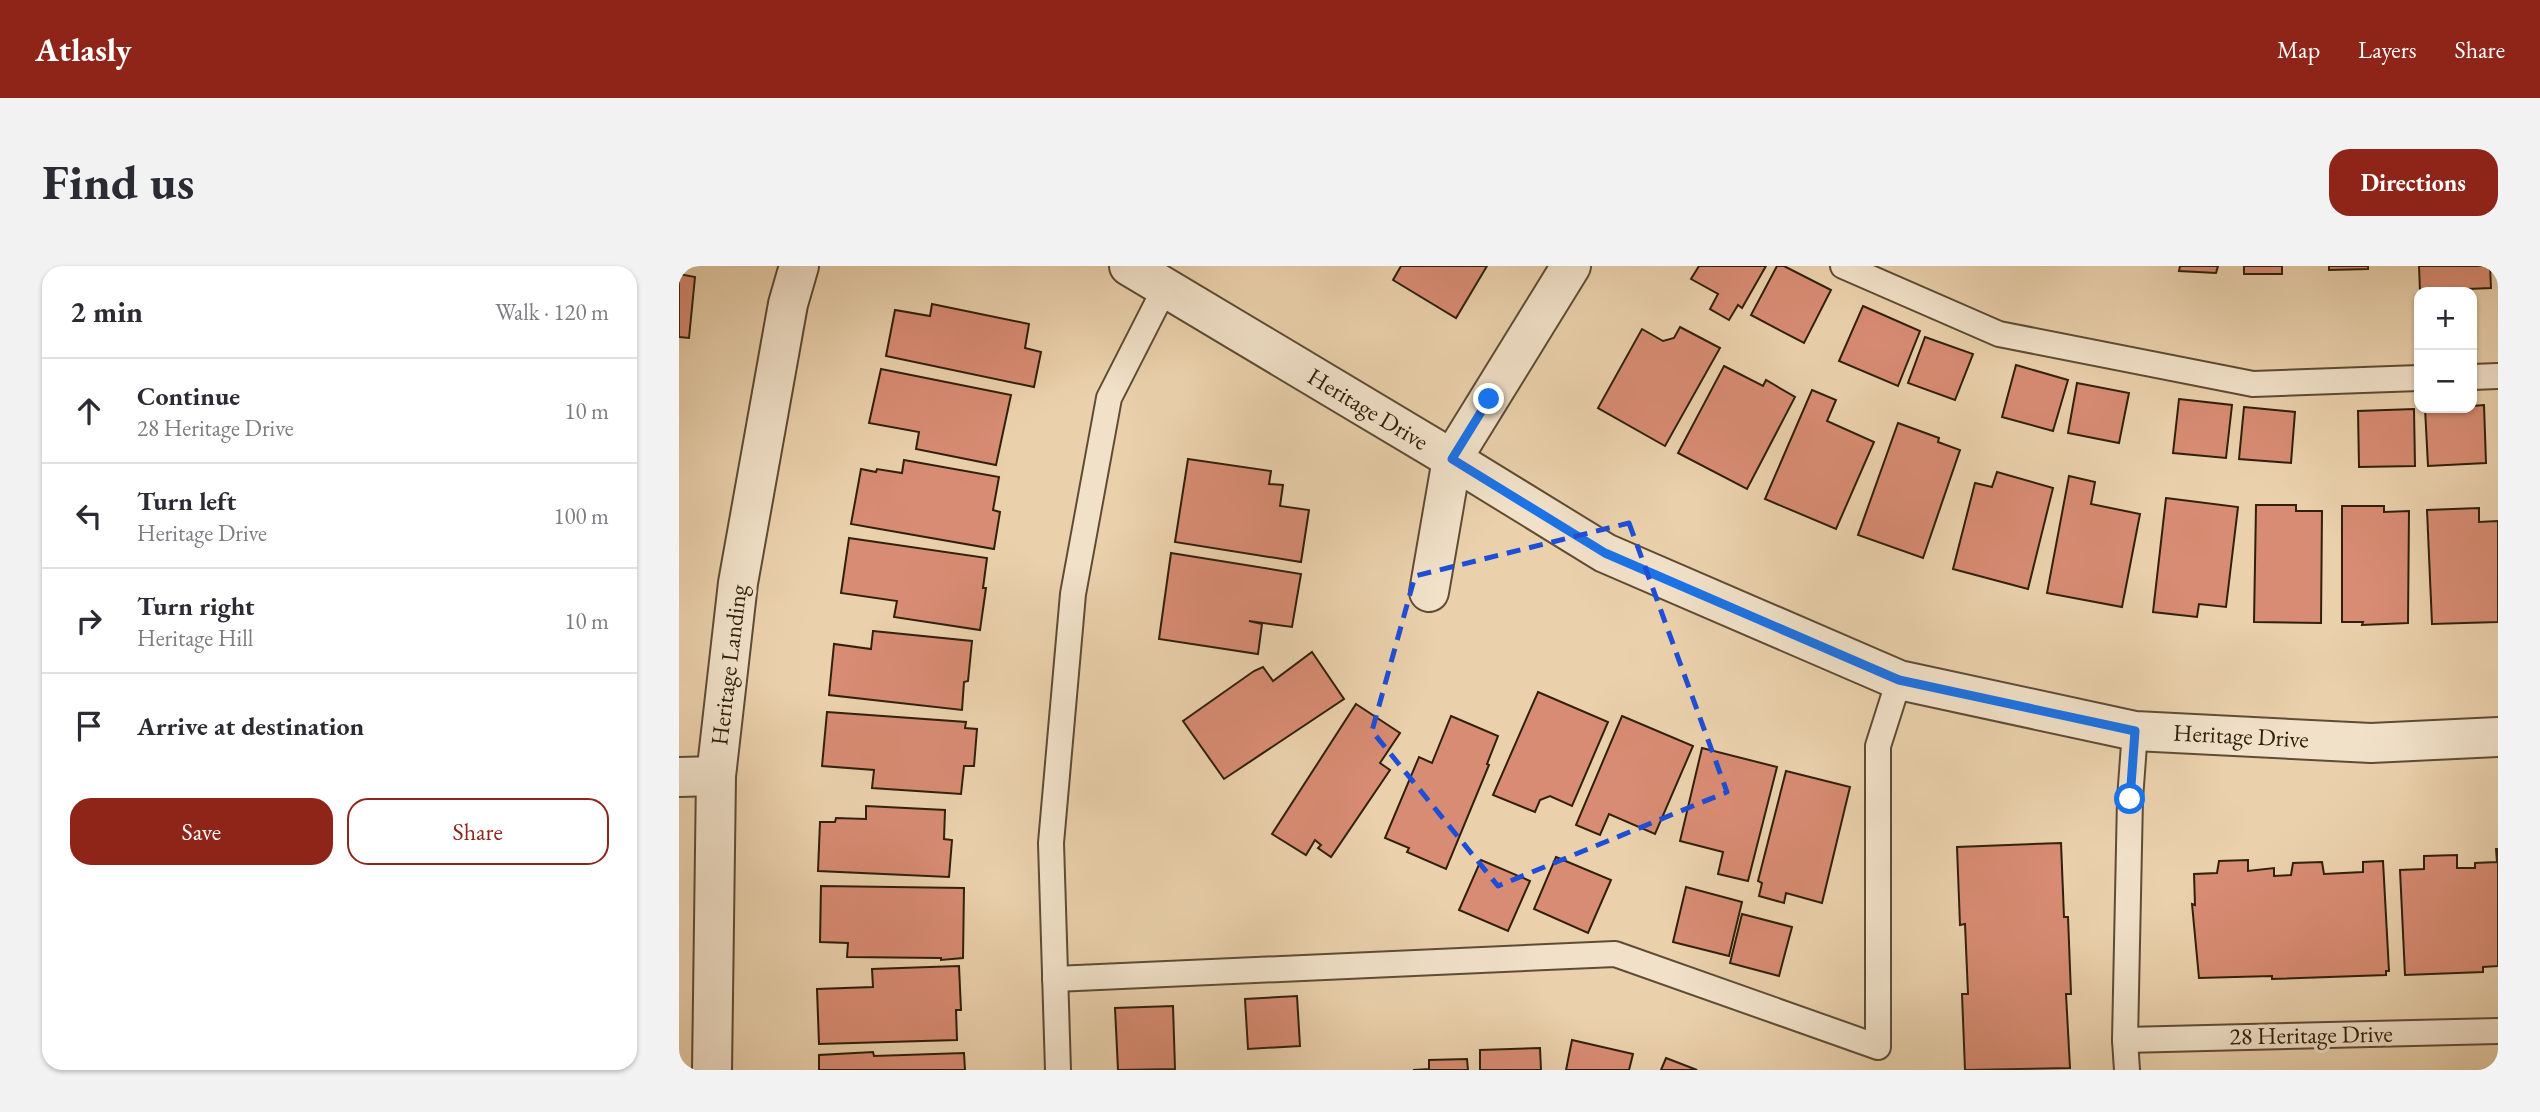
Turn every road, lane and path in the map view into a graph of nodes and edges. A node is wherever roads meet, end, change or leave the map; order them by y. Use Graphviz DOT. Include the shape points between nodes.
graph roads {
  1 [pos="799,266"];
  2 [pos="1129,266"];
  3 [pos="1571,266"];
  4 [pos="1843,266"];
  5 [pos="1165,288"];
  6 [pos="2498,376"];
  7 [pos="2477,377"];
  8 [pos="2414,378"];
  9 [pos="1452,459"];
  10 [pos="1429,592"];
  11 [pos="1899,680"];
  12 [pos="2135,731"];
  13 [pos="2498,737"];
  14 [pos="716,775"];
  15 [pos="679,777"];
  16 [pos="1055,979"];
  17 [pos="2498,1031"];
  18 [pos="2125,1040"];
  19 [pos="712,1070"];
  20 [pos="1058,1070"];
  21 [pos="2127,1070"];
  1 -- 14 [label="street, Heritage Landing" via="787,304 738,583"];
  2 -- 5 [label="street, Heritage Drive"];
  3 -- 9 [label="street"];
  4 -- 8 [label="lane" via="1999,334 2253,384"];
  5 -- 9 [label="street, Heritage Drive"];
  5 -- 16 [label="lane" via="1109,398 1073,594 1051,843"];
  6 -- 7 [label="lane"];
  9 -- 10 [label="street"];
  9 -- 11 [label="street, Heritage Drive" via="1605,553"];
  11 -- 12 [label="street, Heritage Drive"];
  11 -- 16 [label="lane" via="1878,746 1878,1048 1615,954"];
  12 -- 13 [label="street, Heritage Drive" via="2371,743"];
  12 -- 18 [label="lane"];
  14 -- 15 [label="street"];
  14 -- 19 [label="street, Heritage Landing"];
  16 -- 20 [label="lane"];
  17 -- 18 [label="lane, 28 Heritage Drive"];
  18 -- 21 [label="lane"];
}
